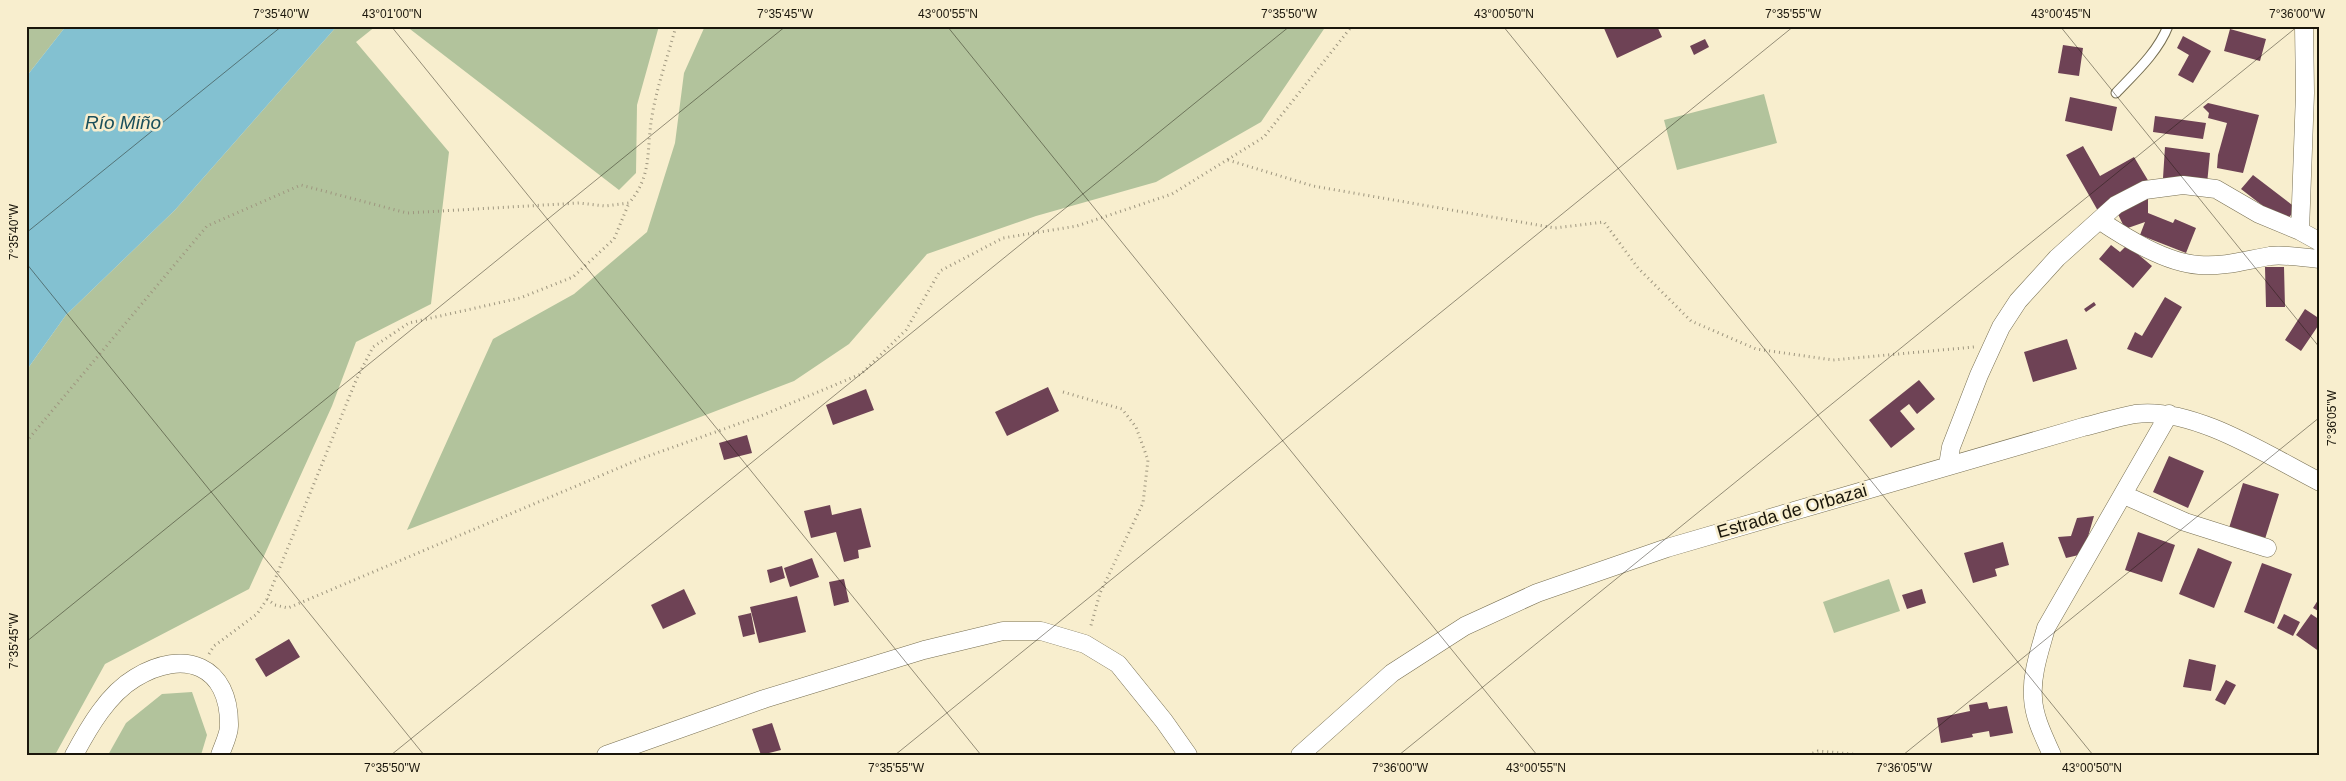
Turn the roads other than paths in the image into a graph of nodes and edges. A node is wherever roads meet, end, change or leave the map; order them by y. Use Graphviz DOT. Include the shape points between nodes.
graph roads {
  1 [pos="2168,26"];
  2 [pos="2304,26"];
  3 [pos="2116,93"];
  4 [pos="2099,220"];
  5 [pos="2300,231"];
  6 [pos="2320,242"];
  7 [pos="2320,259"];
  8 [pos="2169,414"];
  9 [pos="1948,465"];
  10 [pos="2320,482"];
  11 [pos="2124,495"];
  12 [pos="2267,548"];
  13 [pos="74,755"];
  14 [pos="220,755"];
  15 [pos="606,755"];
  16 [pos="1188,755"];
  17 [pos="1300,755"];
  18 [pos="2052,755"];
  1 -- 3 [label="lane" via="2145,63"];
  2 -- 5 [label="street"];
  4 -- 5 [label="street" via="2116,205 2145,190 2183,185 2216,189 2259,214"];
  4 -- 7 [label="street" via="2165,256 2198,266 2240,264 2272,256"];
  4 -- 9 [label="street" via="2056,258 2018,301 2001,327 1951,447"];
  5 -- 6 [label="street"];
  8 -- 9 [label="street, Estrada de Orbazai" via="2136,414"];
  8 -- 10 [label="street, Estrada de Orbazai" via="2200,422"];
  8 -- 11 [label="street"];
  9 -- 17 [label="street, Estrada de Orbazai" via="1667,548 1537,593 1466,626 1392,673"];
  11 -- 12 [label="street" via="2185,522"];
  11 -- 18 [label="street" via="2046,628 2036,666 2033,698 2040,730"];
  13 -- 14 [label="street" via="88,729 115,695 135,678 167,664 201,667 214,675 225,693 230,727"];
  15 -- 16 [label="street" via="764,699 924,650 1004,631 1041,631 1085,644 1118,664"];
}
